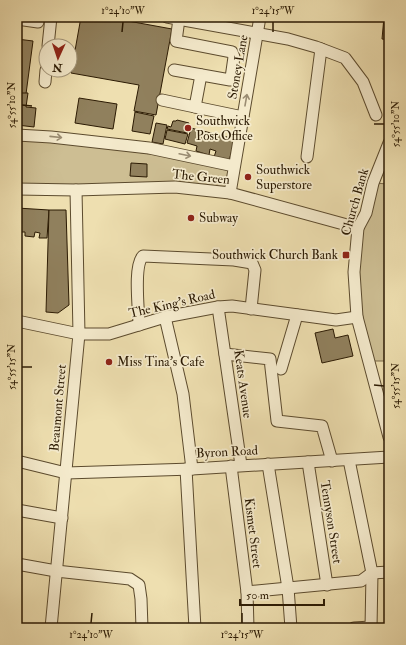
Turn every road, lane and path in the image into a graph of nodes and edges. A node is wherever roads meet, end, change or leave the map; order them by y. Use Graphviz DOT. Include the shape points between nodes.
graph roads {
  1 [pos="51,17"];
  2 [pos="167,17"];
  3 [pos="260,17"];
  4 [pos="17,19"];
  5 [pos="179,19"];
  6 [pos="38,22"];
  7 [pos="258,34"];
  8 [pos="49,38"];
  9 [pos="321,49"];
  10 [pos="174,70"];
  11 [pos="201,75"];
  12 [pos="45,78"];
  13 [pos="45,82"];
  14 [pos="162,100"];
  15 [pos="195,108"];
  16 [pos="376,115"];
  17 [pos="243,117"];
  18 [pos="17,135"];
  19 [pos="389,144"];
  20 [pos="307,157"];
  21 [pos="234,166"];
  22 [pos="17,189"];
  23 [pos="76,190"];
  24 [pos="230,194"];
  25 [pos="358,228"];
  26 [pos="218,306"];
  27 [pos="251,309"];
  28 [pos="297,315"];
  29 [pos="357,317"];
  30 [pos="165,318"];
  31 [pos="17,321"];
  32 [pos="139,325"];
  33 [pos="79,334"];
  34 [pos="225,354"];
  35 [pos="281,369"];
  36 [pos="387,421"];
  37 [pos="389,437"];
  38 [pos="389,457"];
  39 [pos="349,460"];
  40 [pos="17,461"];
  41 [pos="332,461"];
  42 [pos="308,462"];
  43 [pos="268,464"];
  44 [pos="236,466"];
  45 [pos="189,469"];
  46 [pos="66,473"];
  47 [pos="17,510"];
  48 [pos="62,518"];
  49 [pos="17,564"];
  50 [pos="56,571"];
  51 [pos="389,572"];
  52 [pos="372,574"];
  53 [pos="327,585"];
  54 [pos="288,588"];
  55 [pos="247,592"];
  56 [pos="371,627"];
  57 [pos="51,628"];
  58 [pos="142,628"];
  59 [pos="195,628"];
  60 [pos="248,628"];
  61 [pos="292,628"];
  62 [pos="354,628"];
  1 -- 8 [label="street"];
  2 -- 5 [label="street"];
  3 -- 7 [label="street, Stoney Lane"];
  4 -- 6 [label="street"];
  5 -- 7 [label="street"];
  5 -- 11 [label="street" via="176,41 234,54 230,80"];
  7 -- 9 [label="street" via="288,39"];
  17 -- 7 [label="street, Stoney Lane, one-way"];
  9 -- 16 [label="street" via="345,58 363,82"];
  9 -- 20 [label="street"];
  10 -- 11 [label="street"];
  11 -- 15 [label="street"];
  12 -- 13 [label="street"];
  14 -- 15 [label="street"];
  15 -- 17 [label="street"];
  17 -- 21 [label="street, Stoney Lane"];
  18 -- 21 [label="street, The Green, one-way" via="149,148"];
  19 -- 25 [label="street, Church Bank" via="373,183 366,213"];
  21 -- 24 [label="street, Stoney Lane"];
  22 -- 23 [label="street, The Green"];
  23 -- 24 [label="street, The Green" via="175,187"];
  23 -- 33 [label="street, Beaumont Street"];
  24 -- 25 [label="street, The Green"];
  25 -- 29 [label="street, Church Bank" via="354,272"];
  26 -- 27 [label="street, The King's Road"];
  26 -- 30 [label="street, The King's Road"];
  26 -- 34 [label="street, Keats Avenue"];
  27 -- 28 [label="street, The King's Road"];
  27 -- 32 [label="street" via="255,270 252,263 143,256 137,272"];
  28 -- 29 [label="street, The King's Road" via="336,320"];
  28 -- 35 [label="street"];
  29 -- 36 [label="street, Church Bank"];
  30 -- 32 [label="street, The King's Road"];
  30 -- 45 [label="street" via="183,394"];
  31 -- 33 [label="street, The King's Road"];
  32 -- 33 [label="street, The King's Road" via="109,334"];
  33 -- 46 [label="street, Beaumont Street"];
  34 -- 41 [label="street" via="270,359 277,421 322,426"];
  34 -- 44 [label="street, Keats Avenue"];
  36 -- 37 [label="street, Church Bank"];
  38 -- 39 [label="street, Byron Road"];
  39 -- 41 [label="street, Byron Road"];
  39 -- 52 [label="street"];
  40 -- 46 [label="street, Byron Road"];
  41 -- 42 [label="street, Byron Road"];
  42 -- 43 [label="street, Byron Road"];
  42 -- 53 [label="street, Tennyson Street"];
  43 -- 44 [label="street, Byron Road"];
  43 -- 54 [label="street"];
  44 -- 45 [label="street, Byron Road"];
  44 -- 55 [label="street, Kismet Street"];
  45 -- 46 [label="street, Byron Road"];
  45 -- 59 [label="street"];
  46 -- 48 [label="street, Beaumont Street"];
  47 -- 48 [label="street"];
  48 -- 50 [label="street, Beaumont Street"];
  49 -- 50 [label="street"];
  50 -- 57 [label="street, Beaumont Street"];
  50 -- 58 [label="street" via="130,579 139,585 142,599"];
  51 -- 52 [label="street"];
  52 -- 53 [label="street" via="361,581"];
  52 -- 56 [label="street"];
  53 -- 54 [label="street"];
  54 -- 55 [label="street"];
  54 -- 61 [label="street"];
  55 -- 60 [label="street, Kismet Street"];
  56 -- 62 [label="street"];
}
